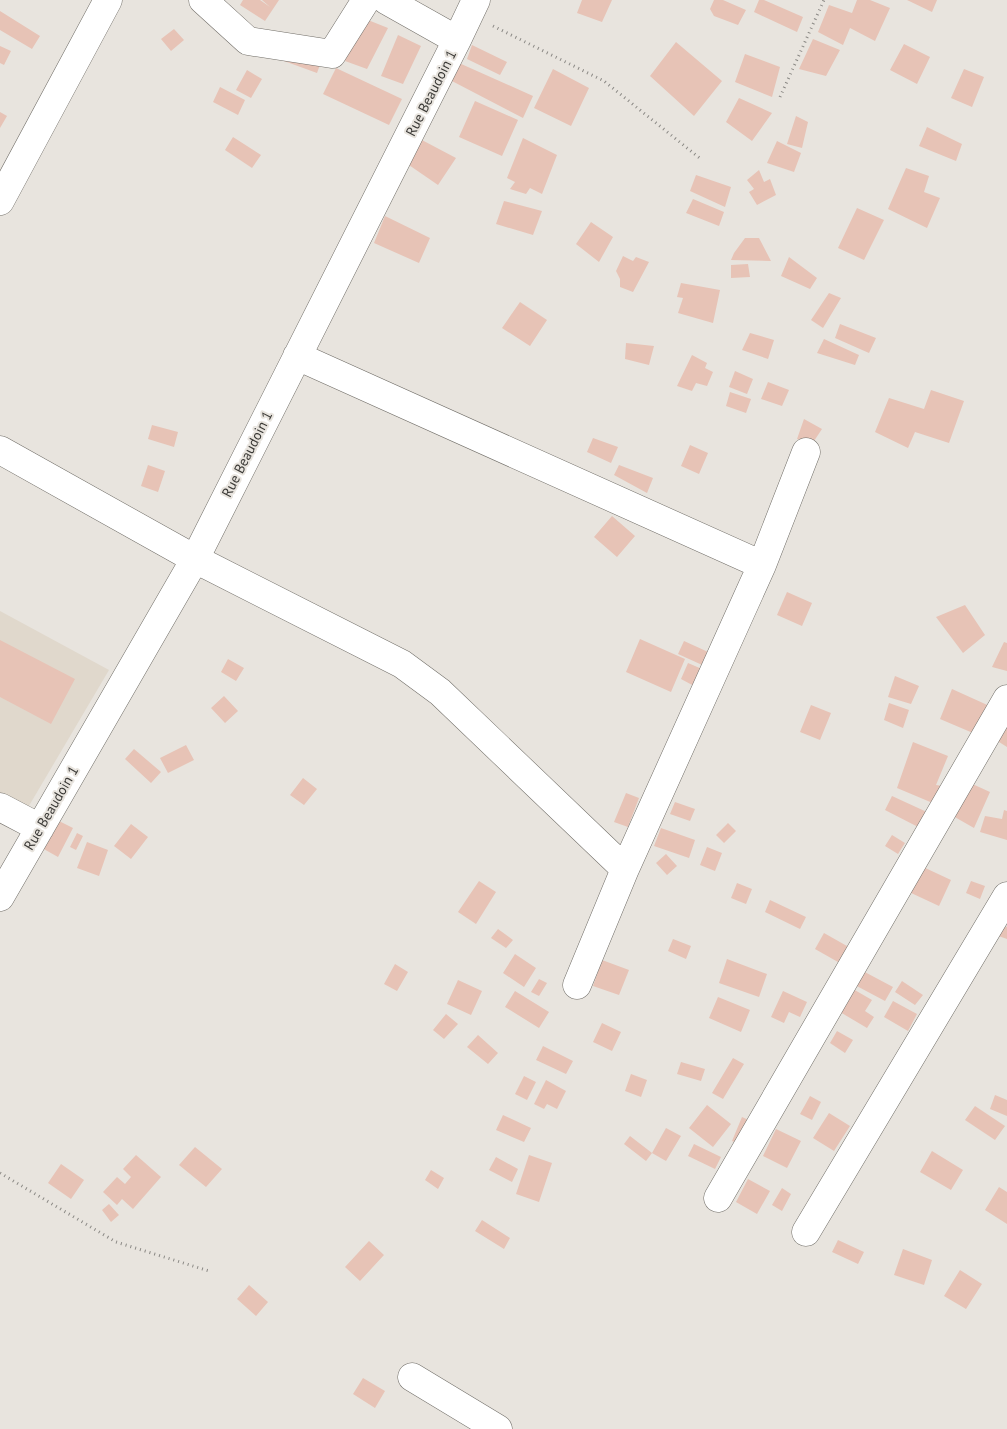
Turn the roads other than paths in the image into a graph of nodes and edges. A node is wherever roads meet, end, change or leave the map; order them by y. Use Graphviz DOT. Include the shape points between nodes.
graph roads {
  1 [pos="108,0"];
  2 [pos="203,0"];
  3 [pos="366,0"];
  4 [pos="386,0"];
  5 [pos="473,7"];
  6 [pos="457,40"];
  7 [pos="0,201"];
  8 [pos="296,356"];
  9 [pos="0,450"];
  10 [pos="806,452"];
  11 [pos="194,559"];
  12 [pos="762,565"];
  13 [pos="1007,700"];
  14 [pos="0,807"];
  15 [pos="40,828"];
  16 [pos="626,869"];
  17 [pos="1007,896"];
  18 [pos="0,897"];
  19 [pos="577,985"];
  20 [pos="718,1198"];
  21 [pos="806,1232"];
  22 [pos="412,1377"];
  23 [pos="498,1429"];
  1 -- 7 [label="street"];
  2 -- 3 [label="street" via="248,41 332,54"];
  4 -- 6 [label="street"];
  5 -- 6 [label="street, Rue Beaudoin 1"];
  6 -- 8 [label="street, Rue Beaudoin 1"];
  8 -- 11 [label="street, Rue Beaudoin 1"];
  8 -- 12 [label="street"];
  9 -- 11 [label="street"];
  10 -- 12 [label="street"];
  11 -- 15 [label="street, Rue Beaudoin 1"];
  11 -- 16 [label="street" via="402,664 440,692"];
  12 -- 16 [label="street"];
  13 -- 20 [label="street"];
  14 -- 15 [label="street"];
  15 -- 18 [label="street, Rue Beaudoin 1"];
  16 -- 19 [label="street"];
  17 -- 21 [label="street"];
  22 -- 23 [label="street"];
}
